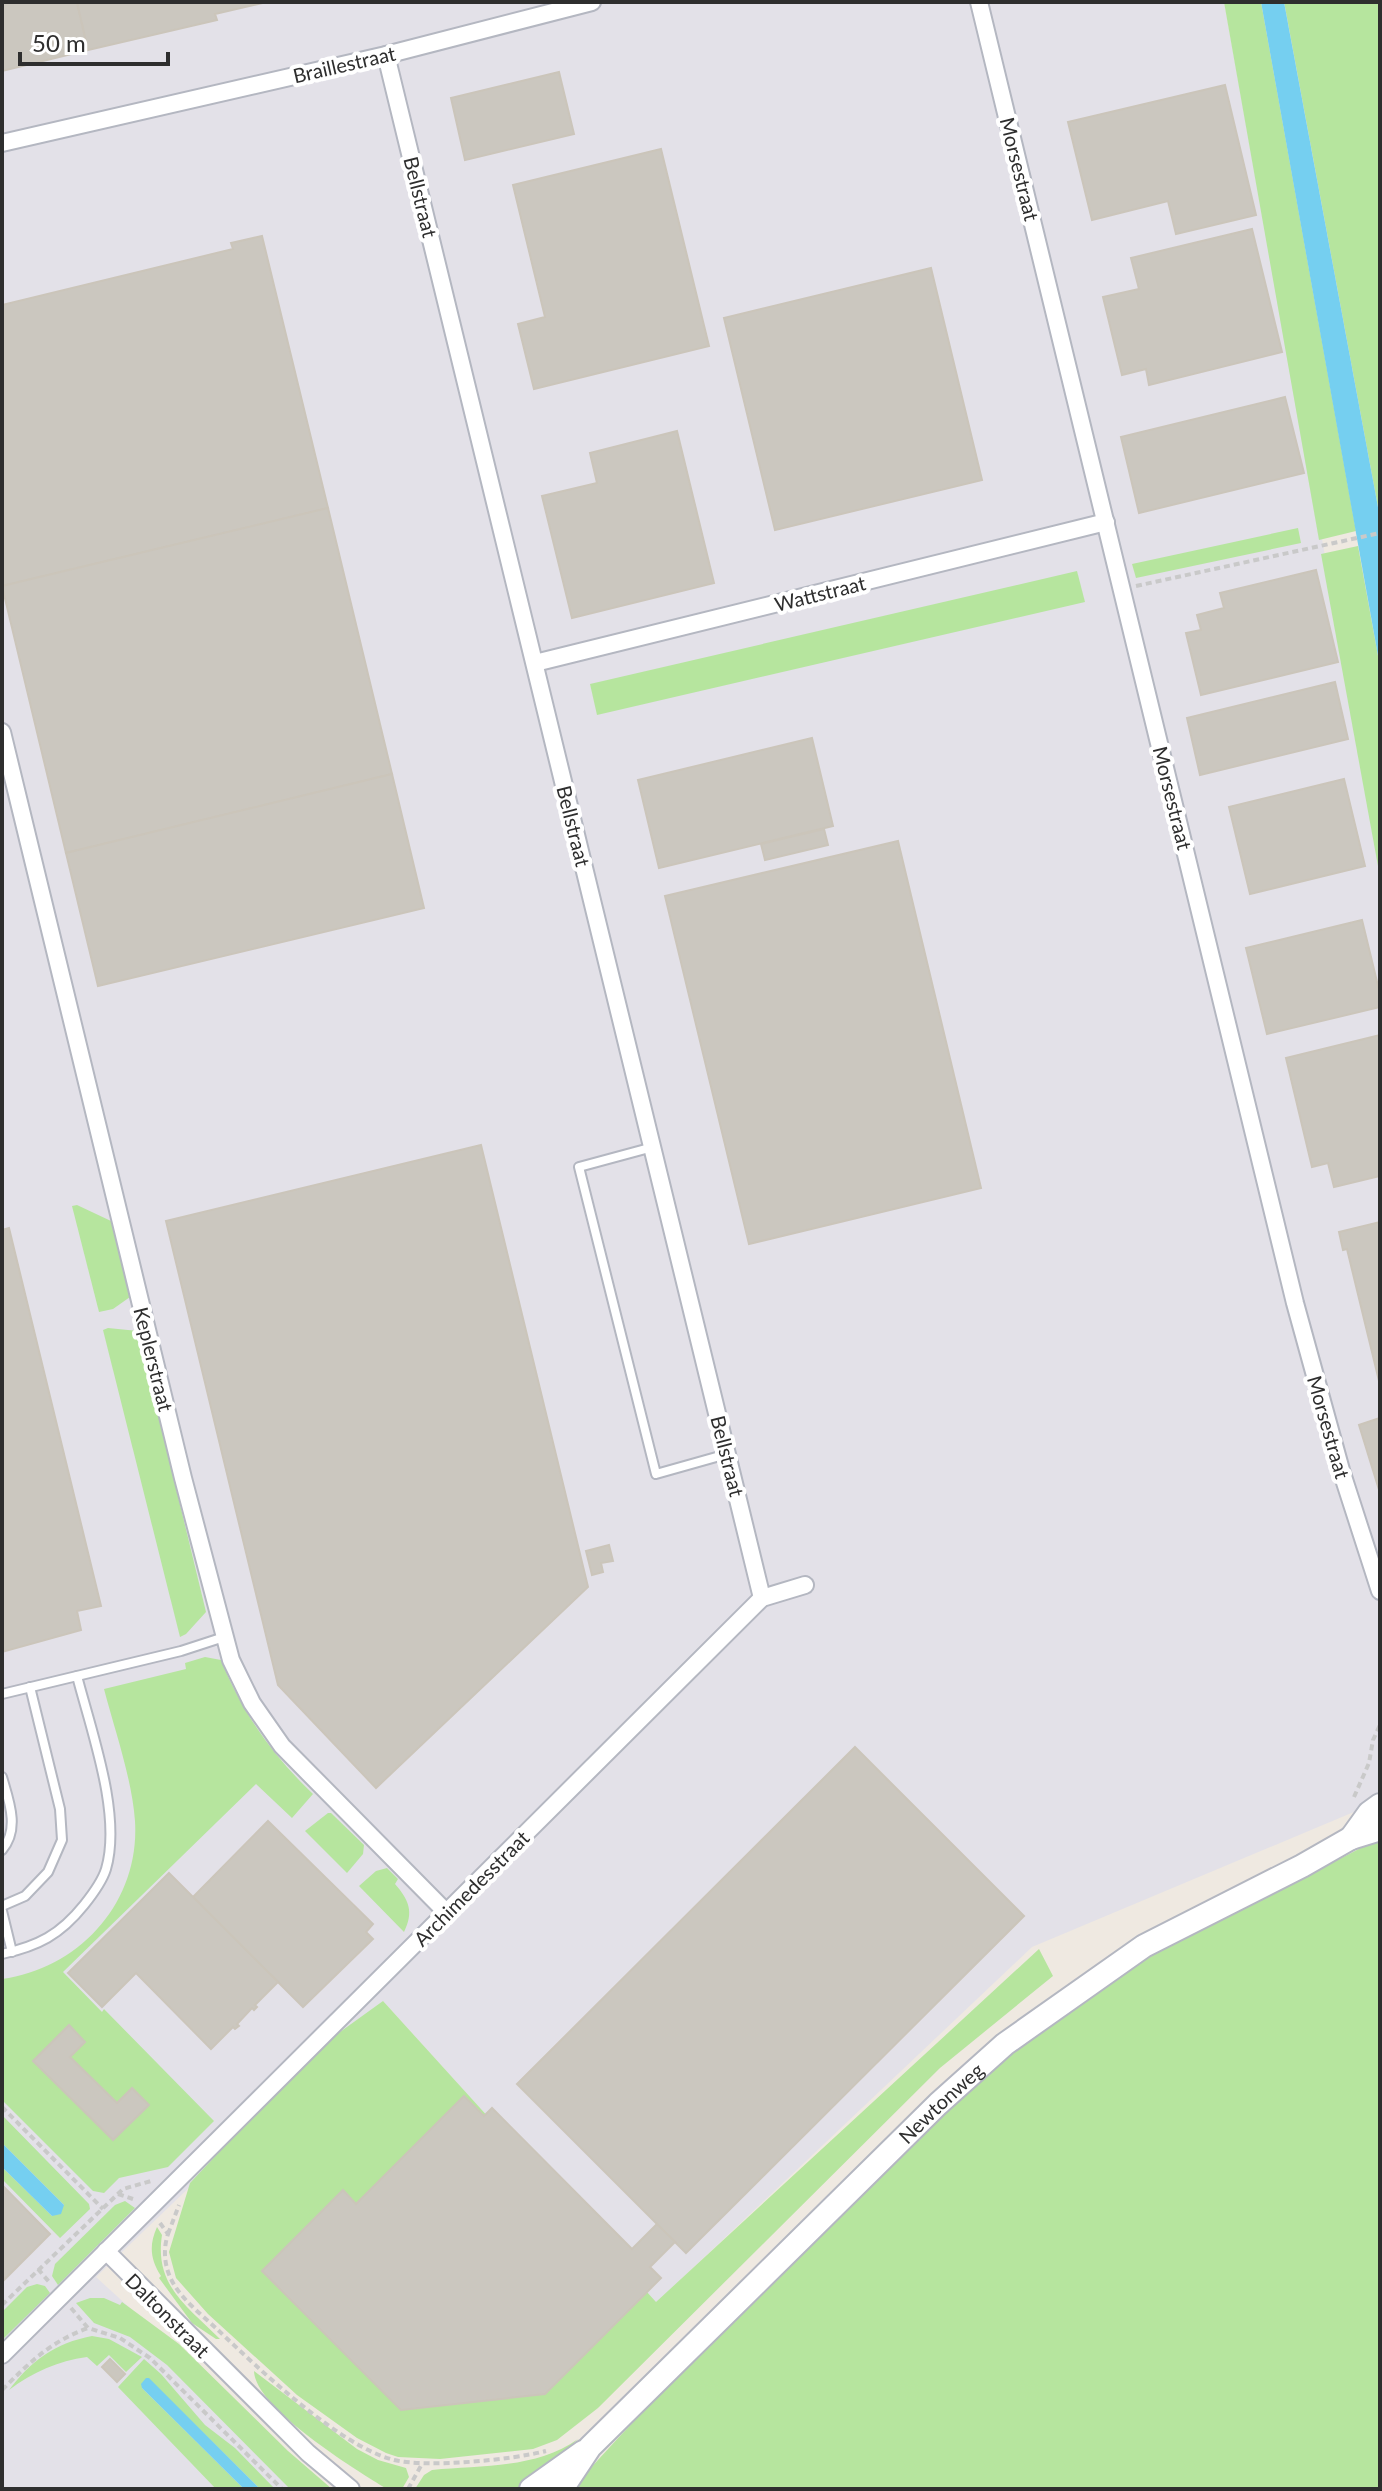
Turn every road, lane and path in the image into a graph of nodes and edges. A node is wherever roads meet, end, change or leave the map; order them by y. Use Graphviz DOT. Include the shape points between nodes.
graph roads {
  1 [pos="592,2"];
  2 [pos="979,2"];
  3 [pos="386,55"];
  4 [pos="2,143"];
  5 [pos="1106,522"];
  6 [pos="1380,533"];
  7 [pos="1123,589"];
  8 [pos="535,663"];
  9 [pos="2,732"];
  10 [pos="653,1147"];
  11 [pos="727,1454"];
  12 [pos="805,1585"];
  13 [pos="1380,1591"];
  14 [pos="762,1598"];
  15 [pos="224,1637"];
  16 [pos="77,1676"];
  17 [pos="30,1687"];
  18 [pos="2,1694"];
  19 [pos="2,1777"];
  20 [pos="1380,1805"];
  21 [pos="1380,1829"];
  22 [pos="1351,1838"];
  23 [pos="2,1850"];
  24 [pos="2,1908"];
  25 [pos="446,1912"];
  26 [pos="12,1952"];
  27 [pos="2,1954"];
  28 [pos="2,2107"];
  29 [pos="180,2177"];
  30 [pos="118,2194"];
  31 [pos="103,2209"];
  32 [pos="148,2210"];
  33 [pos="106,2251"];
  34 [pos="2,2305"];
  35 [pos="2,2355"];
  36 [pos="2,2390"];
  37 [pos="590,2447"];
  38 [pos="345,2483"];
  39 [pos="282,2489"];
  40 [pos="367,2489"];
  41 [pos="408,2489"];
  42 [pos="531,2489"];
  43 [pos="562,2489"];
  1 -- 3 [label="street, Braillestraat"];
  2 -- 5 [label="street, Morsestraat"];
  3 -- 4 [label="street, Braillestraat"];
  3 -- 8 [label="street, Bellstraat"];
  5 -- 7 [label="street, Morsestraat"];
  5 -- 8 [label="street, Wattstraat"];
  6 -- 7 [label="path"];
  7 -- 13 [label="street, Morsestraat" via="1295,1303"];
  8 -- 10 [label="street, Bellstraat"];
  9 -- 15 [label="street, Keplerstraat"];
  10 -- 11 [label="street, Bellstraat"];
  10 -- 11 [label="lane" via="579,1167 656,1474"];
  11 -- 14 [label="street, Bellstraat"];
  12 -- 14 [label="street"];
  14 -- 25 [label="street, Archimedesstraat"];
  15 -- 16 [label="lane"];
  15 -- 25 [label="street, Keplerstraat" via="252,1703 282,1746"];
  16 -- 17 [label="lane"];
  16 -- 26 [label="lane" via="110,1810 106,1870 67,1927 31,1948"];
  17 -- 18 [label="lane"];
  17 -- 24 [label="lane" via="60,1809 62,1840 48,1872 25,1896"];
  19 -- 23 [label="lane" via="12,1820 10,1839"];
  20 -- 22 [label="main road, Newtonweg"];
  21 -- 22 [label="main road, Newtonweg"];
  22 -- 37 [label="main road, Newtonweg" via="1144,1946 1005,2044"];
  24 -- 26 [label="lane"];
  25 -- 29 [label="street, Archimedesstraat"];
  26 -- 27 [label="lane"];
  28 -- 31 [label="path"];
  29 -- 30 [label="path" via="128,2186"];
  29 -- 32 [label="street, Archimedesstraat"];
  30 -- 31 [label="path"];
  30 -- 32 [label="path"];
  31 -- 34 [label="path"];
  32 -- 33 [label="street, Archimedesstraat"];
  32 -- 41 [label="path, Daltonstraat" via="168,2234 166,2268 178,2291 259,2369 359,2445 422,2464"];
  33 -- 35 [label="street"];
  33 -- 38 [label="street, Daltonstraat" via="297,2443"];
  36 -- 39 [label="path" via="40,2353 71,2334 88,2328 120,2338 150,2358"];
  37 -- 42 [label="main road, Newtonweg"];
  37 -- 43 [label="main road, Newtonweg"];
  38 -- 40 [label="street, Daltonstraat"];
}
